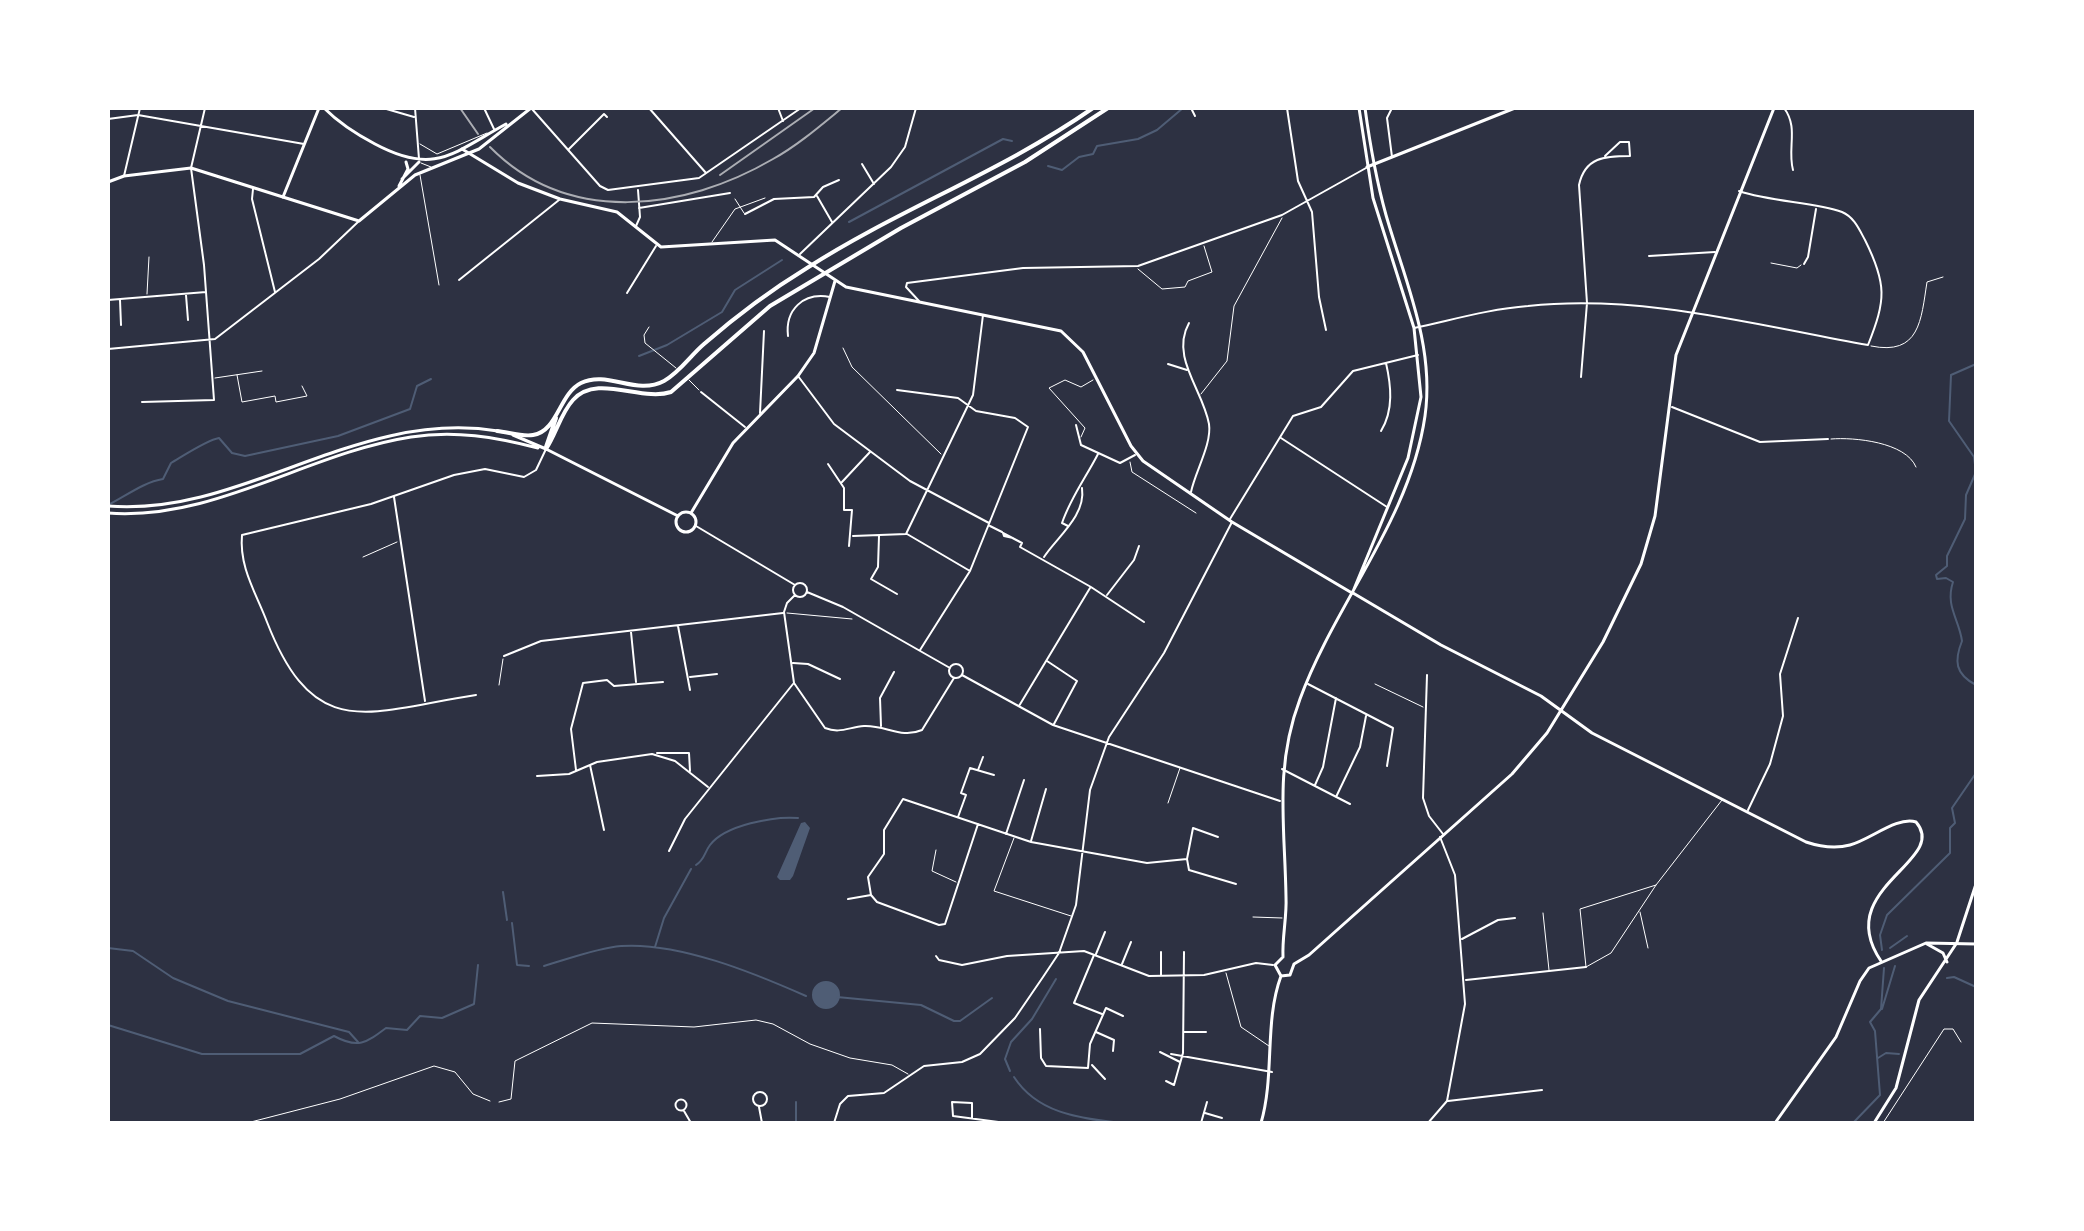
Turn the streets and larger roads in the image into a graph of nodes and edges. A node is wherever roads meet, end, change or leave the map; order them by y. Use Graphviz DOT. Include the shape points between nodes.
graph roads {
  1 [pos="140,108"];
  2 [pos="205,108"];
  3 [pos="322,108"];
  4 [pos="383,108"];
  5 [pos="415,108"];
  6 [pos="484,108"];
  7 [pos="531,108"];
  8 [pos="649,108"];
  9 [pos="658,108"];
  10 [pos="778,108"];
  11 [pos="801,108"];
  12 [pos="916,108"];
  13 [pos="1093,108"];
  14 [pos="1108,108"];
  15 [pos="1191,108"];
  16 [pos="1287,108"];
  17 [pos="1362,108"];
  18 [pos="1392,108"];
  19 [pos="1515,108"];
  20 [pos="1774,108"];
  21 [pos="1784,108"];
  22 [pos="653,113"];
  23 [pos="138,115"];
  24 [pos="1195,116"];
  25 [pos="416,117"];
  26 [pos="607,117"];
  27 [pos="108,119"];
  28 [pos="783,121"];
  29 [pos="199,125"];
  30 [pos="494,133"];
  31 [pos="304,144"];
  32 [pos="462,149"];
  33 [pos="568,150"];
  34 [pos="470,154"];
  35 [pos="1605,156"];
  36 [pos="1392,157"];
  37 [pos="403,159"];
  38 [pos="419,162"];
  39 [pos="862,164"];
  40 [pos="1372,164"];
  41 [pos="1367,167"];
  42 [pos="191,168"];
  43 [pos="1793,170"];
  44 [pos="707,175"];
  45 [pos="124,176"];
  46 [pos="839,180"];
  47 [pos="108,182"];
  48 [pos="399,184"];
  49 [pos="874,184"];
  50 [pos="253,188"];
  51 [pos="638,188"];
  52 [pos="1739,191"];
  53 [pos="730,193"];
  54 [pos="817,195"];
  55 [pos="283,198"];
  56 [pos="560,199"];
  57 [pos="1309,201"];
  58 [pos="639,208"];
  59 [pos="1816,208"];
  60 [pos="745,214"];
  61 [pos="359,221"];
  62 [pos="833,223"];
  63 [pos="635,227"];
  64 [pos="657,245"];
  65 [pos="1715,252"];
  66 [pos="799,255"];
  67 [pos="1649,256"];
  68 [pos="1804,264"];
  69 [pos="459,280"];
  70 [pos="835,281"];
  71 [pos="206,292"];
  72 [pos="276,293"];
  73 [pos="627,293"];
  74 [pos="186,294"];
  75 [pos="832,297"];
  76 [pos="120,299"];
  77 [pos="108,300"];
  78 [pos="919,302"];
  79 [pos="1587,303"];
  80 [pos="1694,311"];
  81 [pos="983,315"];
  82 [pos="188,320"];
  83 [pos="1189,323"];
  84 [pos="121,325"];
  85 [pos="1420,327"];
  86 [pos="1414,328"];
  87 [pos="1326,330"];
  88 [pos="764,331"];
  89 [pos="788,336"];
  90 [pos="209,342"];
  91 [pos="108,349"];
  92 [pos="1418,355"];
  93 [pos="1385,362"];
  94 [pos="1168,364"];
  95 [pos="1188,371"];
  96 [pos="798,376"];
  97 [pos="1581,377"];
  98 [pos="897,390"];
  99 [pos="701,392"];
  100 [pos="142,402"];
  101 [pos="969,405"];
  102 [pos="1672,407"];
  103 [pos="557,412"];
  104 [pos="760,413"];
  105 [pos="1076,425"];
  106 [pos="746,428"];
  107 [pos="497,431"];
  108 [pos="1381,431"];
  109 [pos="1280,437"];
  110 [pos="1828,439"];
  111 [pos="546,449"];
  112 [pos="870,451"];
  113 [pos="1098,454"];
  114 [pos="1136,454"];
  115 [pos="828,464"];
  116 [pos="841,483"];
  117 [pos="1081,488"];
  118 [pos="925,489"];
  119 [pos="1190,493"];
  120 [pos="394,496"];
  121 [pos="108,506"];
  122 [pos="1388,507"];
  123 [pos="108,513"];
  124 [pos="691,513"];
  125 [pos="678,516"];
  126 [pos="1230,521"];
  127 [pos="990,524"];
  128 [pos="696,526"];
  129 [pos="1068,526"];
  130 [pos="906,534"];
  131 [pos="852,536"];
  132 [pos="879,536"];
  133 [pos="849,546"];
  134 [pos="1139,546"];
  135 [pos="1043,560"];
  136 [pos="1976,564"];
  137 [pos="970,571"];
  138 [pos="795,585"];
  139 [pos="1976,586"];
  140 [pos="1091,587"];
  141 [pos="807,592"];
  142 [pos="1353,593"];
  143 [pos="897,594"];
  144 [pos="795,595"];
  145 [pos="1106,597"];
  146 [pos="784,612"];
  147 [pos="1798,618"];
  148 [pos="1144,622"];
  149 [pos="678,625"];
  150 [pos="631,632"];
  151 [pos="920,650"];
  152 [pos="504,656"];
  153 [pos="1046,660"];
  154 [pos="793,663"];
  155 [pos="950,668"];
  156 [pos="894,672"];
  157 [pos="717,674"];
  158 [pos="962,675"];
  159 [pos="1427,675"];
  160 [pos="689,677"];
  161 [pos="954,678"];
  162 [pos="840,679"];
  163 [pos="663,682"];
  164 [pos="636,683"];
  165 [pos="794,683"];
  166 [pos="1306,683"];
  167 [pos="690,690"];
  168 [pos="476,695"];
  169 [pos="1336,698"];
  170 [pos="425,703"];
  171 [pos="1018,707"];
  172 [pos="1561,711"];
  173 [pos="1367,714"];
  174 [pos="1053,725"];
  175 [pos="881,727"];
  176 [pos="1106,743"];
  177 [pos="652,754"];
  178 [pos="983,757"];
  179 [pos="590,764"];
  180 [pos="1387,766"];
  181 [pos="1282,769"];
  182 [pos="978,770"];
  183 [pos="576,771"];
  184 [pos="690,772"];
  185 [pos="994,775"];
  186 [pos="537,776"];
  187 [pos="1024,780"];
  188 [pos="1315,785"];
  189 [pos="709,788"];
  190 [pos="1046,789"];
  191 [pos="1336,797"];
  192 [pos="1280,801"];
  193 [pos="1350,804"];
  194 [pos="1747,812"];
  195 [pos="958,818"];
  196 [pos="978,824"];
  197 [pos="604,830"];
  198 [pos="1005,835"];
  199 [pos="1442,836"];
  200 [pos="1218,837"];
  201 [pos="1031,842"];
  202 [pos="669,851"];
  203 [pos="1083,853"];
  204 [pos="1187,859"];
  205 [pos="1236,884"];
  206 [pos="1976,884"];
  207 [pos="871,895"];
  208 [pos="848,899"];
  209 [pos="1515,918"];
  210 [pos="1105,932"];
  211 [pos="1462,939"];
  212 [pos="1131,942"];
  213 [pos="1957,942"];
  214 [pos="1926,943"];
  215 [pos="1976,944"];
  216 [pos="1161,952"];
  217 [pos="1184,952"];
  218 [pos="1059,953"];
  219 [pos="1095,954"];
  220 [pos="936,956"];
  221 [pos="1283,957"];
  222 [pos="1881,961"];
  223 [pos="1947,962"];
  224 [pos="1294,964"];
  225 [pos="1121,965"];
  226 [pos="1275,965"];
  227 [pos="1586,967"];
  228 [pos="1161,976"];
  229 [pos="1183,976"];
  230 [pos="1281,976"];
  231 [pos="1465,980"];
  232 [pos="1102,1015"];
  233 [pos="1123,1016"];
  234 [pos="1040,1029"];
  235 [pos="1095,1032"];
  236 [pos="1183,1032"];
  237 [pos="1206,1032"];
  238 [pos="1113,1051"];
  239 [pos="1160,1052"];
  240 [pos="1171,1054"];
  241 [pos="1182,1058"];
  242 [pos="1181,1063"];
  243 [pos="1091,1064"];
  244 [pos="1272,1072"];
  245 [pos="1105,1079"];
  246 [pos="1166,1081"];
  247 [pos="1542,1090"];
  248 [pos="1447,1101"];
  249 [pos="1207,1102"];
  250 [pos="759,1106"];
  251 [pos="684,1110"];
  252 [pos="1204,1112"];
  253 [pos="972,1118"];
  254 [pos="1222,1118"];
  255 [pos="691,1123"];
  256 [pos="762,1123"];
  257 [pos="834,1123"];
  258 [pos="1006,1123"];
  259 [pos="1201,1123"];
  260 [pos="1261,1123"];
  261 [pos="1428,1123"];
  262 [pos="1775,1123"];
  263 [pos="1874,1123"];
  1 -- 23 [label="street"];
  2 -- 29 [label="street"];
  3 -- 31 [label="main road"];
  3 -- 37 [label="main road"];
  4 -- 25 [label="street"];
  5 -- 25 [label="street"];
  6 -- 30 [label="street"];
  7 -- 30 [label="main road"];
  7 -- 33 [label="street"];
  8 -- 22 [label="street"];
  9 -- 22 [label="street"];
  10 -- 28 [label="street"];
  11 -- 28 [label="street"];
  12 -- 49 [label="street" via="905,147"];
  13 -- 103 [label="highway" via="1019,156 821,259 658,383 644,387 586,381 568,393"];
  14 -- 111 [label="highway" via="1025,162 770,306 688,379 662,395 583,392 571,402"];
  15 -- 24 [label="street"];
  16 -- 57 [label="street" via="1298,181"];
  17 -- 40 [label="main road"];
  17 -- 41 [label="main road"];
  18 -- 36 [label="street" via="1387,122"];
  19 -- 36 [label="main road"];
  20 -- 52 [label="main road"];
  21 -- 43 [label="street" via="1794,129"];
  22 -- 44 [label="street"];
  23 -- 27 [label="street"];
  23 -- 29 [label="street"];
  23 -- 45 [label="street"];
  25 -- 38 [label="street"];
  26 -- 33 [label="street" via="604,114"];
  28 -- 44 [label="street"];
  29 -- 31 [label="street"];
  29 -- 42 [label="street"];
  30 -- 32 [label="main road"];
  30 -- 34 [label="main road"];
  31 -- 55 [label="main road"];
  32 -- 34 [label="main road"];
  32 -- 38 [label="main road"];
  33 -- 51 [label="street" via="603,188"];
  34 -- 48 [label="main road"];
  34 -- 56 [label="main road" via="511,179"];
  35 -- 35 [label="street" via="1630,156 1629,142 1620,142"];
  35 -- 79 [label="street" via="1586,168 1579,185"];
  36 -- 40 [label="main road"];
  37 -- 38 [label="main road"];
  37 -- 48 [label="main road" via="408,169"];
  38 -- 48 [label="main road"];
  39 -- 49 [label="street"];
  40 -- 41 [label="main road"];
  40 -- 85 [label="main road"];
  41 -- 57 [label="street"];
  41 -- 86 [label="main road"];
  42 -- 45 [label="main road"];
  42 -- 50 [label="main road"];
  42 -- 71 [label="street"];
  44 -- 51 [label="street"];
  45 -- 47 [label="main road"];
  46 -- 54 [label="street"];
  48 -- 61 [label="main road"];
  49 -- 62 [label="street"];
  50 -- 55 [label="main road"];
  50 -- 72 [label="street"];
  51 -- 58 [label="street"];
  52 -- 59 [label="street"];
  52 -- 65 [label="main road"];
  53 -- 58 [label="street"];
  54 -- 60 [label="street" via="774,199"];
  54 -- 62 [label="street"];
  55 -- 61 [label="main road"];
  56 -- 63 [label="main road" via="615,211"];
  56 -- 69 [label="street"];
  57 -- 78 [label="street" via="1138,266 1023,268 907,283"];
  57 -- 87 [label="street"];
  58 -- 63 [label="street"];
  59 -- 68 [label="street"];
  59 -- 80 [label="street" via="1852,219 1880,272 1883,304 1868,345"];
  61 -- 72 [label="street"];
  62 -- 66 [label="street"];
  63 -- 64 [label="main road"];
  64 -- 66 [label="main road" via="672,249 775,240"];
  64 -- 73 [label="street"];
  65 -- 67 [label="street"];
  65 -- 80 [label="main road"];
  66 -- 70 [label="main road"];
  70 -- 75 [label="main road"];
  70 -- 78 [label="main road"];
  71 -- 74 [label="street"];
  71 -- 90 [label="street"];
  72 -- 90 [label="street"];
  74 -- 76 [label="street"];
  74 -- 82 [label="street"];
  75 -- 89 [label="street" via="813,296 794,308"];
  75 -- 96 [label="main road" via="820,339"];
  76 -- 77 [label="street"];
  76 -- 84 [label="street"];
  78 -- 81 [label="main road"];
  79 -- 80 [label="street"];
  79 -- 85 [label="street" via="1518,307"];
  79 -- 97 [label="street"];
  80 -- 102 [label="main road" via="1675,359"];
  81 -- 101 [label="street"];
  81 -- 114 [label="main road" via="1068,335"];
  83 -- 95 [label="street" via="1181,344"];
  85 -- 86 [label="street"];
  85 -- 142 [label="main road" via="1426,399 1419,444"];
  86 -- 92 [label="main road"];
  88 -- 104 [label="street"];
  90 -- 91 [label="street"];
  90 -- 100 [label="street" via="214,400"];
  92 -- 93 [label="street"];
  92 -- 122 [label="main road" via="1421,397 1414,437"];
  93 -- 108 [label="street" via="1390,392"];
  93 -- 109 [label="street" via="1348,374 1321,407 1293,416"];
  94 -- 95 [label="street"];
  95 -- 119 [label="street" via="1201,394 1209,431"];
  96 -- 104 [label="main road"];
  96 -- 112 [label="street" via="827,419"];
  98 -- 101 [label="street" via="958,398"];
  99 -- 106 [label="street"];
  101 -- 118 [label="street"];
  101 -- 127 [label="street" via="1025,421 1028,429"];
  102 -- 110 [label="street" via="1760,442"];
  102 -- 172 [label="main road" via="1658,504 1641,564"];
  103 -- 107 [label="highway" via="537,434"];
  103 -- 111 [label="highway"];
  104 -- 106 [label="main road"];
  105 -- 113 [label="street" via="1081,445"];
  106 -- 124 [label="main road"];
  107 -- 111 [label="main road"];
  107 -- 121 [label="main road" via="454,426 394,433 196,497 148,506"];
  109 -- 122 [label="street"];
  109 -- 126 [label="street"];
  111 -- 120 [label="street" via="528,476 480,470"];
  111 -- 123 [label="main road" via="470,434 414,436 196,504 149,513"];
  111 -- 125 [label="main road"];
  112 -- 116 [label="street"];
  112 -- 118 [label="street"];
  113 -- 114 [label="street" via="1118,463"];
  113 -- 117 [label="street"];
  114 -- 119 [label="main road"];
  115 -- 116 [label="street"];
  116 -- 131 [label="street" via="844,510 852,510"];
  117 -- 129 [label="street" via="1083,501"];
  117 -- 129 [label="street" via="1072,494 1062,523"];
  118 -- 127 [label="street"];
  118 -- 130 [label="street"];
  119 -- 126 [label="main road"];
  120 -- 170 [label="street"];
  120 -- 170 [label="street" via="244,532 246,572 276,645 302,688 325,704 352,712"];
  122 -- 142 [label="main road"];
  124 -- 125 [label="main road"];
  124 -- 128 [label="main road"];
  125 -- 128 [label="main road" via="681,531"];
  126 -- 142 [label="main road"];
  126 -- 176 [label="street" via="1195,599"];
  127 -- 135 [label="street"];
  127 -- 137 [label="street"];
  128 -- 138 [label="street"];
  129 -- 135 [label="street"];
  130 -- 132 [label="street"];
  130 -- 137 [label="street"];
  131 -- 132 [label="street"];
  131 -- 133 [label="street"];
  132 -- 143 [label="street" via="878,567 871,579"];
  134 -- 145 [label="street"];
  135 -- 140 [label="street"];
  136 -- 139 [label="main road"];
  137 -- 151 [label="street"];
  138 -- 141 [label="street" via="805,584"];
  138 -- 144 [label="street"];
  140 -- 145 [label="street"];
  140 -- 153 [label="street"];
  141 -- 144 [label="street"];
  141 -- 151 [label="street"];
  142 -- 166 [label="main road"];
  142 -- 172 [label="main road"];
  144 -- 146 [label="street"];
  145 -- 148 [label="street"];
  146 -- 149 [label="street"];
  146 -- 154 [label="street"];
  147 -- 194 [label="street" via="1780,674 1779,730"];
  149 -- 150 [label="street"];
  149 -- 160 [label="street"];
  150 -- 152 [label="street" via="541,641"];
  150 -- 164 [label="street"];
  151 -- 155 [label="street"];
  153 -- 171 [label="street"];
  153 -- 174 [label="street" via="1075,677 1076,684"];
  154 -- 162 [label="street"];
  154 -- 165 [label="street"];
  155 -- 158 [label="street" via="960,665"];
  155 -- 161 [label="street"];
  156 -- 175 [label="street" via="880,698"];
  157 -- 160 [label="street"];
  158 -- 161 [label="street"];
  158 -- 171 [label="street"];
  159 -- 199 [label="street" via="1423,798"];
  160 -- 167 [label="street"];
  161 -- 175 [label="street" via="922,730 906,735"];
  163 -- 164 [label="street"];
  164 -- 183 [label="street" via="583,683 571,729"];
  165 -- 175 [label="street" via="825,728 841,732"];
  165 -- 189 [label="street"];
  166 -- 169 [label="street"];
  166 -- 181 [label="main road"];
  168 -- 170 [label="street"];
  169 -- 173 [label="street"];
  169 -- 188 [label="street"];
  171 -- 174 [label="street"];
  172 -- 194 [label="main road" via="1603,739"];
  172 -- 199 [label="main road" via="1512,774"];
  173 -- 180 [label="street" via="1393,728"];
  173 -- 191 [label="street" via="1360,747"];
  174 -- 176 [label="street"];
  176 -- 192 [label="street"];
  176 -- 203 [label="street" via="1090,790"];
  177 -- 179 [label="street"];
  177 -- 184 [label="street"];
  177 -- 184 [label="street" via="689,753"];
  178 -- 182 [label="street"];
  179 -- 183 [label="street"];
  179 -- 197 [label="street"];
  181 -- 188 [label="street"];
  181 -- 192 [label="main road"];
  182 -- 185 [label="street"];
  182 -- 195 [label="street" via="970,768"];
  183 -- 186 [label="street"];
  184 -- 189 [label="street"];
  187 -- 198 [label="street"];
  188 -- 191 [label="street"];
  189 -- 202 [label="street"];
  190 -- 201 [label="street"];
  191 -- 193 [label="street"];
  192 -- 221 [label="main road"];
  194 -- 222 [label="main road" via="1806,842 1830,847 1857,843 1905,821 1918,824 1922,844 1880,894 1867,919 1868,940"];
  195 -- 196 [label="street"];
  195 -- 207 [label="street" via="903,799 884,830 884,854 868,877"];
  196 -- 198 [label="street"];
  196 -- 207 [label="street" via="942,926 877,902"];
  198 -- 201 [label="street"];
  199 -- 211 [label="street" via="1455,875"];
  199 -- 224 [label="main road"];
  200 -- 204 [label="street" via="1193,828"];
  201 -- 203 [label="street"];
  203 -- 204 [label="street" via="1147,863"];
  203 -- 218 [label="street" via="1072,917"];
  204 -- 205 [label="street" via="1189,870"];
  206 -- 213 [label="main road"];
  207 -- 208 [label="street"];
  209 -- 211 [label="street" via="1498,920"];
  210 -- 219 [label="street"];
  211 -- 231 [label="street"];
  212 -- 225 [label="street"];
  213 -- 214 [label="main road"];
  213 -- 215 [label="main road"];
  213 -- 223 [label="main road"];
  214 -- 222 [label="main road"];
  214 -- 223 [label="main road"];
  216 -- 228 [label="street"];
  217 -- 229 [label="street"];
  218 -- 219 [label="street"];
  218 -- 220 [label="street" via="962,965"];
  218 -- 257 [label="street" via="1015,1018 984,1051 962,1062 929,1064 884,1093 845,1098"];
  219 -- 225 [label="street"];
  219 -- 232 [label="street" via="1074,1003"];
  221 -- 224 [label="main road"];
  221 -- 226 [label="main road"];
  222 -- 262 [label="main road" via="1862,977 1836,1037"];
  223 -- 263 [label="main road" via="1919,1000 1896,1088"];
  224 -- 230 [label="main road" via="1292,973"];
  225 -- 228 [label="street"];
  226 -- 229 [label="street" via="1256,963"];
  226 -- 230 [label="main road"];
  227 -- 231 [label="street"];
  228 -- 229 [label="street"];
  229 -- 236 [label="street"];
  230 -- 244 [label="main road" via="1274,1006"];
  231 -- 248 [label="street"];
  232 -- 233 [label="street" via="1106,1008"];
  232 -- 235 [label="street"];
  234 -- 243 [label="street" via="1046,1066"];
  235 -- 238 [label="street" via="1114,1040"];
  235 -- 243 [label="street"];
  236 -- 237 [label="street"];
  236 -- 241 [label="street"];
  239 -- 242 [label="street"];
  240 -- 241 [label="street"];
  241 -- 242 [label="street"];
  241 -- 244 [label="street"];
  242 -- 246 [label="street" via="1174,1085"];
  243 -- 245 [label="street"];
  244 -- 260 [label="main road"];
  247 -- 248 [label="street"];
  248 -- 261 [label="street"];
  249 -- 252 [label="street"];
  250 -- 256 [label="street"];
  251 -- 255 [label="street"];
  252 -- 254 [label="street"];
  252 -- 259 [label="street"];
  253 -- 253 [label="street" via="972,1103 952,1102 952,1116"];
  253 -- 258 [label="street"];
}
